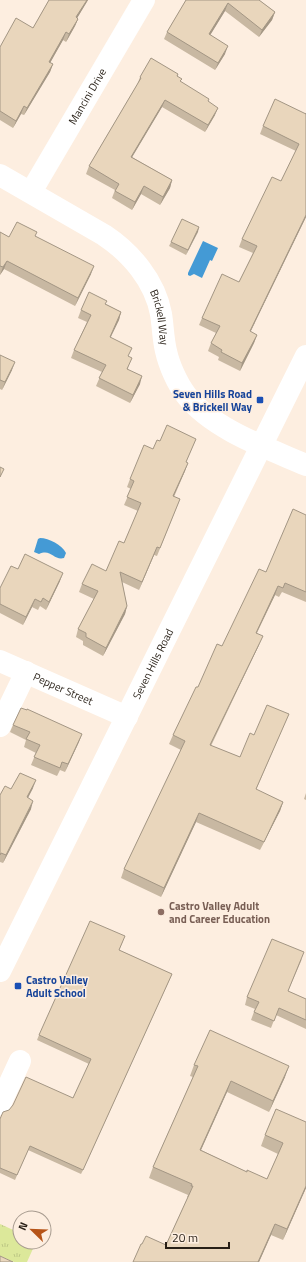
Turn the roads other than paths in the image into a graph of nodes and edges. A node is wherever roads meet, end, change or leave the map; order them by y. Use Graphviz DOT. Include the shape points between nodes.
graph roads {
  1 [pos="144,0"];
  2 [pos="0,175"];
  3 [pos="32,192"];
  4 [pos="306,356"];
  5 [pos="262,445"];
  6 [pos="306,465"];
  7 [pos="0,661"];
  8 [pos="26,672"];
  9 [pos="127,717"];
  10 [pos="0,726"];
  11 [pos="0,972"];
  12 [pos="20,1062"];
  13 [pos="0,1104"];
  1 -- 3 [label="street, Mancini Drive"];
  2 -- 3 [label="street, Brickell Way"];
  3 -- 5 [label="street, Brickell Way" via="104,235 127,253 145,275 156,297 161,313 166,352 185,394 218,423"];
  4 -- 5 [label="street, Seven Hills Road"];
  5 -- 6 [label="street, Brickell Way"];
  5 -- 9 [label="street, Seven Hills Road"];
  7 -- 8 [label="street, Pepper Street"];
  8 -- 9 [label="street, Pepper Street"];
  8 -- 10 [label="street"];
  9 -- 11 [label="street, Seven Hills Road"];
  12 -- 13 [label="street"];
}
